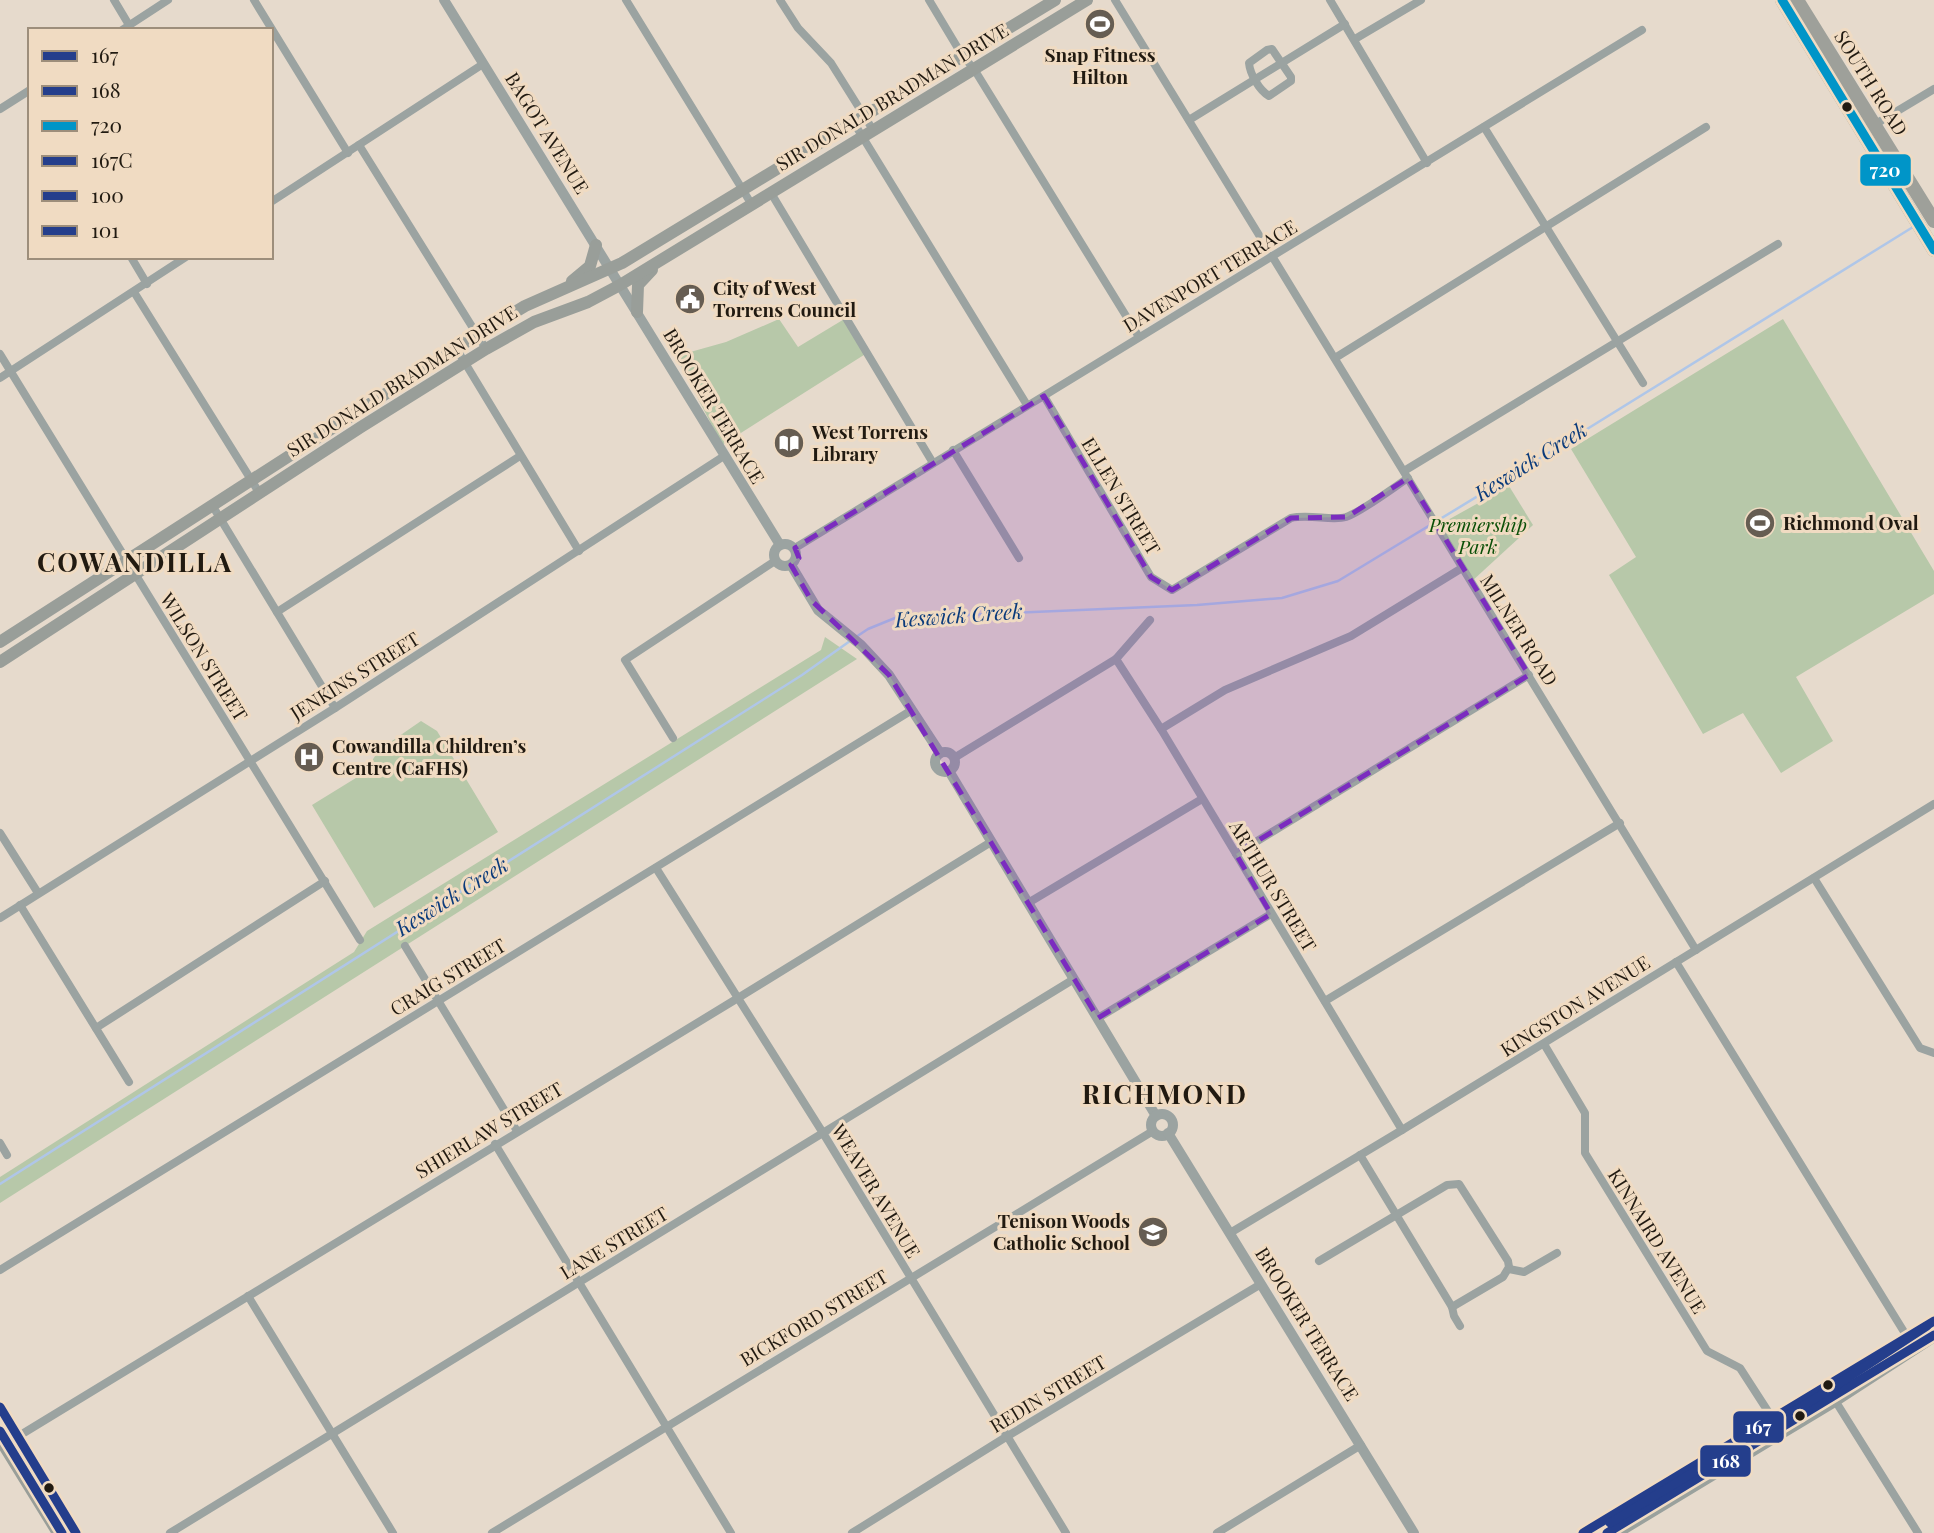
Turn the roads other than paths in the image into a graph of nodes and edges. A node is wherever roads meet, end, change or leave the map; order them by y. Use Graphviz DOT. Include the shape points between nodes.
graph roads {
  1 [pos="114,0"];
  2 [pos="168,0"];
  3 [pos="254,0"];
  4 [pos="444,0"];
  5 [pos="626,0"];
  6 [pos="780,0"];
  7 [pos="929,0"];
  8 [pos="1055,0"];
  9 [pos="1087,0"];
  10 [pos="1115,0"];
  11 [pos="1330,0"];
  12 [pos="1421,0"];
  13 [pos="1782,0"];
  14 [pos="1797,0"];
  15 [pos="1345,24"];
  16 [pos="126,27"];
  17 [pos="271,28"];
  18 [pos="1642,30"];
  19 [pos="273,31"];
  20 [pos="1355,39"];
  21 [pos="962,55"];
  22 [pos="1282,63"];
  23 [pos="483,64"];
  24 [pos="974,69"];
  25 [pos="1255,79"];
  26 [pos="1934,89"];
  27 [pos="28,91"];
  28 [pos="0,109"];
  29 [pos="859,120"];
  30 [pos="1189,120"];
  31 [pos="1484,127"];
  32 [pos="1706,127"];
  33 [pos="1868,128"];
  34 [pos="868,133"];
  35 [pos="359,145"];
  36 [pos="348,153"];
  37 [pos="1427,163"];
  38 [pos="743,189"];
  39 [pos="771,193"];
  40 [pos="273,201"];
  41 [pos="752,205"];
  42 [pos="1926,217"];
  43 [pos="1546,228"];
  44 [pos="1259,235"];
  45 [pos="1778,244"];
  46 [pos="596,245"];
  47 [pos="1934,250"];
  48 [pos="1272,256"];
  49 [pos="664,257"];
  50 [pos="132,259"];
  51 [pos="183,259"];
  52 [pos="611,269"];
  53 [pos="146,284"];
  54 [pos="620,285"];
  55 [pos="560,289"];
  56 [pos="134,292"];
  57 [pos="637,312"];
  58 [pos="477,335"];
  59 [pos="1139,337"];
  60 [pos="1617,343"];
  61 [pos="456,348"];
  62 [pos="486,349"];
  63 [pos="0,354"];
  64 [pos="1335,358"];
  65 [pos="464,362"];
  66 [pos="11,372"];
  67 [pos="0,378"];
  68 [pos="1643,383"];
  69 [pos="1044,396"];
  70 [pos="1027,405"];
  71 [pos="953,450"];
  72 [pos="520,456"];
  73 [pos="724,456"];
  74 [pos="933,463"];
  75 [pos="1406,475"];
  76 [pos="252,480"];
  77 [pos="260,494"];
  78 [pos="212,505"];
  79 [pos="220,519"];
  80 [pos="780,545"];
  81 [pos="794,548"];
  82 [pos="579,551"];
  83 [pos="1020,558"];
  84 [pos="126,560"];
  85 [pos="775,561"];
  86 [pos="791,565"];
  87 [pos="1462,568"];
  88 [pos="135,575"];
  89 [pos="277,612"];
  90 [pos="1150,620"];
  91 [pos="0,642"];
  92 [pos="1116,659"];
  93 [pos="0,662"];
  94 [pos="1529,675"];
  95 [pos="335,708"];
  96 [pos="912,710"];
  97 [pos="1161,729"];
  98 [pos="673,738"];
  99 [pos="940,753"];
  100 [pos="954,758"];
  101 [pos="249,761"];
  102 [pos="949,771"];
  103 [pos="1202,799"];
  104 [pos="1934,804"];
  105 [pos="1620,823"];
  106 [pos="0,833"];
  107 [pos="991,842"];
  108 [pos="1236,855"];
  109 [pos="656,869"];
  110 [pos="1814,878"];
  111 [pos="325,881"];
  112 [pos="38,893"];
  113 [pos="1028,903"];
  114 [pos="20,905"];
  115 [pos="1271,914"];
  116 [pos="0,918"];
  117 [pos="360,940"];
  118 [pos="405,946"];
  119 [pos="1696,950"];
  120 [pos="1676,962"];
  121 [pos="1074,979"];
  122 [pos="738,998"];
  123 [pos="1325,1001"];
  124 [pos="438,1002"];
  125 [pos="1098,1018"];
  126 [pos="96,1028"];
  127 [pos="1544,1044"];
  128 [pos="1934,1053"];
  129 [pos="129,1082"];
  130 [pos="1156,1116"];
  131 [pos="1153,1130"];
  132 [pos="1402,1130"];
  133 [pos="517,1131"];
  134 [pos="823,1133"];
  135 [pos="1168,1133"];
  136 [pos="0,1143"];
  137 [pos="495,1144"];
  138 [pos="7,1155"];
  139 [pos="1360,1155"];
  140 [pos="1396,1215"];
  141 [pos="1230,1233"];
  142 [pos="1557,1253"];
  143 [pos="1319,1261"];
  144 [pos="1509,1269"];
  145 [pos="0,1270"];
  146 [pos="910,1278"];
  147 [pos="579,1282"];
  148 [pos="1261,1284"];
  149 [pos="248,1296"];
  150 [pos="1452,1307"];
  151 [pos="1934,1321"];
  152 [pos="1460,1326"];
  153 [pos="1934,1336"];
  154 [pos="1911,1343"];
  155 [pos="1826,1386"];
  156 [pos="1836,1400"];
  157 [pos="0,1407"];
  158 [pos="1772,1417"];
  159 [pos="4,1423"];
  160 [pos="666,1426"];
  161 [pos="332,1433"];
  162 [pos="1782,1433"];
  163 [pos="18,1436"];
  164 [pos="1006,1437"];
  165 [pos="2,1442"];
  166 [pos="1361,1445"];
  167 [pos="58,1533"];
  168 [pos="76,1533"];
  169 [pos="170,1533"];
  170 [pos="393,1533"];
  171 [pos="492,1533"];
  172 [pos="731,1533"];
  173 [pos="852,1533"];
  174 [pos="1066,1533"];
  175 [pos="1217,1533"];
  176 [pos="1414,1533"];
  177 [pos="1583,1533"];
  178 [pos="1616,1533"];
  179 [pos="1918,1533"];
  1 -- 16 [label="street"];
  2 -- 16 [label="street"];
  3 -- 17 [label="street"];
  4 -- 23 [label="street, BAGOT AVENUE"];
  5 -- 38 [label="street"];
  6 -- 29 [label="street" via="798,28 831,63"];
  7 -- 21 [label="street"];
  8 -- 21 [label="main road, SIR DONALD BRADMAN DRIVE"];
  9 -- 24 [label="main road, SIR DONALD BRADMAN DRIVE"];
  10 -- 30 [label="street"];
  11 -- 15 [label="street"];
  12 -- 20 [label="street"];
  13 -- 33 [label="highway, SOUTH ROAD"];
  14 -- 33 [label="highway, SOUTH ROAD"];
  15 -- 20 [label="street"];
  15 -- 22 [label="street"];
  18 -- 31 [label="street, DAVENPORT TERRACE"];
  19 -- 36 [label="street"];
  20 -- 37 [label="street"];
  21 -- 24 [label="street"];
  21 -- 29 [label="main road, SIR DONALD BRADMAN DRIVE"];
  22 -- 25 [label="street"];
  22 -- 25 [label="street" via="1275,52 1267,50 1249,63"];
  22 -- 25 [label="street" via="1291,81 1273,94 1265,94"];
  23 -- 35 [label="street"];
  23 -- 46 [label="street, BAGOT AVENUE"];
  24 -- 34 [label="main road, SIR DONALD BRADMAN DRIVE"];
  24 -- 59 [label="street"];
  25 -- 30 [label="street"];
  26 -- 33 [label="street"];
  27 -- 28 [label="street"];
  29 -- 34 [label="street"];
  29 -- 38 [label="main road, SIR DONALD BRADMAN DRIVE"];
  30 -- 44 [label="street"];
  31 -- 37 [label="street, DAVENPORT TERRACE"];
  31 -- 43 [label="street"];
  32 -- 43 [label="street"];
  33 -- 42 [label="highway, SOUTH ROAD"];
  34 -- 39 [label="main road, SIR DONALD BRADMAN DRIVE"];
  34 -- 70 [label="street"];
  35 -- 36 [label="street"];
  35 -- 58 [label="street"];
  36 -- 40 [label="street"];
  37 -- 48 [label="street, DAVENPORT TERRACE"];
  38 -- 41 [label="street"];
  38 -- 52 [label="main road, SIR DONALD BRADMAN DRIVE"];
  39 -- 41 [label="main road, SIR DONALD BRADMAN DRIVE"];
  39 -- 74 [label="street"];
  41 -- 49 [label="main road, SIR DONALD BRADMAN DRIVE"];
  42 -- 47 [label="highway, SOUTH ROAD" via="1924,233"];
  43 -- 60 [label="street"];
  43 -- 64 [label="street"];
  45 -- 60 [label="street"];
  46 -- 52 [label="street, BAGOT AVENUE"];
  46 -- 55 [label="main road" via="590,266"];
  48 -- 59 [label="street, DAVENPORT TERRACE"];
  48 -- 64 [label="street, MILNER ROAD"];
  49 -- 54 [label="main road, SIR DONALD BRADMAN DRIVE"];
  49 -- 57 [label="main road" via="638,285"];
  50 -- 53 [label="street"];
  51 -- 53 [label="street"];
  52 -- 54 [label="street, BAGOT AVENUE"];
  52 -- 55 [label="main road, SIR DONALD BRADMAN DRIVE"];
  53 -- 56 [label="street"];
  54 -- 57 [label="street, BROOKER TERRACE"];
  54 -- 62 [label="main road, SIR DONALD BRADMAN DRIVE" via="534,322"];
  55 -- 58 [label="main road, SIR DONALD BRADMAN DRIVE"];
  56 -- 66 [label="street"];
  56 -- 76 [label="street"];
  57 -- 73 [label="street, BROOKER TERRACE"];
  58 -- 61 [label="main road, SIR DONALD BRADMAN DRIVE"];
  58 -- 62 [label="street"];
  59 -- 69 [label="street, DAVENPORT TERRACE"];
  60 -- 68 [label="street"];
  60 -- 75 [label="street"];
  61 -- 65 [label="street"];
  61 -- 76 [label="main road, SIR DONALD BRADMAN DRIVE"];
  62 -- 65 [label="main road, SIR DONALD BRADMAN DRIVE"];
  63 -- 66 [label="street, WILSON STREET"];
  64 -- 75 [label="street, MILNER ROAD"];
  65 -- 72 [label="street"];
  65 -- 77 [label="main road, SIR DONALD BRADMAN DRIVE"];
  66 -- 67 [label="street"];
  66 -- 84 [label="street, WILSON STREET"];
  69 -- 70 [label="street, DAVENPORT TERRACE"];
  69 -- 75 [label="street, ELLEN STREET" via="1151,577 1172,590 1291,518 1346,517"];
  70 -- 71 [label="street, DAVENPORT TERRACE"];
  71 -- 74 [label="street, DAVENPORT TERRACE"];
  71 -- 83 [label="street"];
  72 -- 82 [label="street"];
  72 -- 89 [label="street"];
  73 -- 80 [label="street, BROOKER TERRACE"];
  73 -- 82 [label="street, JENKINS STREET"];
  74 -- 81 [label="street, DAVENPORT TERRACE"];
  75 -- 87 [label="street, MILNER ROAD"];
  76 -- 77 [label="street"];
  76 -- 78 [label="main road, SIR DONALD BRADMAN DRIVE"];
  77 -- 79 [label="main road, SIR DONALD BRADMAN DRIVE"];
  78 -- 79 [label="street"];
  78 -- 84 [label="main road, SIR DONALD BRADMAN DRIVE"];
  79 -- 88 [label="main road, SIR DONALD BRADMAN DRIVE"];
  79 -- 89 [label="street"];
  80 -- 81 [label="street"];
  80 -- 85 [label="street" via="774,552"];
  81 -- 86 [label="street" via="797,558"];
  82 -- 95 [label="street, JENKINS STREET"];
  84 -- 88 [label="street, WILSON STREET"];
  84 -- 91 [label="main road, SIR DONALD BRADMAN DRIVE"];
  85 -- 86 [label="street" via="780,566"];
  85 -- 98 [label="street" via="625,660"];
  86 -- 96 [label="street" via="818,610 861,645 889,675"];
  87 -- 94 [label="street, MILNER ROAD"];
  87 -- 97 [label="street" via="1351,636 1224,690"];
  88 -- 93 [label="main road, SIR DONALD BRADMAN DRIVE"];
  88 -- 101 [label="street, WILSON STREET"];
  89 -- 95 [label="street"];
  90 -- 92 [label="street"];
  92 -- 97 [label="street, ARTHUR STREET"];
  92 -- 100 [label="street"];
  94 -- 105 [label="street, MILNER ROAD"];
  94 -- 108 [label="street"];
  95 -- 101 [label="street, JENKINS STREET"];
  96 -- 99 [label="street"];
  96 -- 109 [label="street, CRAIG STREET"];
  97 -- 103 [label="street, ARTHUR STREET"];
  99 -- 100 [label="street"];
  99 -- 102 [label="street" via="934,762 937,768"];
  100 -- 102 [label="street"];
  101 -- 111 [label="street, WILSON STREET"];
  101 -- 112 [label="street, JENKINS STREET"];
  102 -- 107 [label="street"];
  103 -- 108 [label="street, ARTHUR STREET"];
  103 -- 113 [label="street"];
  104 -- 110 [label="street, KINGSTON AVENUE"];
  105 -- 119 [label="street, MILNER ROAD"];
  105 -- 123 [label="street"];
  106 -- 112 [label="street"];
  107 -- 113 [label="street"];
  107 -- 122 [label="street, SHIERLAW STREET"];
  108 -- 115 [label="street, ARTHUR STREET"];
  109 -- 122 [label="street, WEAVER AVENUE"];
  109 -- 124 [label="street, CRAIG STREET"];
  110 -- 119 [label="street, KINGSTON AVENUE"];
  110 -- 128 [label="street" via="1920,1048"];
  111 -- 117 [label="street, WILSON STREET"];
  111 -- 126 [label="street"];
  112 -- 114 [label="street, JENKINS STREET"];
  113 -- 121 [label="street"];
  114 -- 116 [label="street, JENKINS STREET"];
  114 -- 126 [label="street"];
  115 -- 123 [label="street, ARTHUR STREET"];
  115 -- 125 [label="street"];
  118 -- 124 [label="street"];
  119 -- 120 [label="street, KINGSTON AVENUE"];
  120 -- 127 [label="street, KINGSTON AVENUE"];
  120 -- 154 [label="street"];
  121 -- 125 [label="street"];
  121 -- 134 [label="street, LANE STREET"];
  122 -- 133 [label="street, SHIERLAW STREET"];
  122 -- 134 [label="street, WEAVER AVENUE"];
  123 -- 132 [label="street, ARTHUR STREET"];
  124 -- 133 [label="street"];
  124 -- 145 [label="street, CRAIG STREET"];
  125 -- 130 [label="street"];
  126 -- 129 [label="street"];
  127 -- 132 [label="street, KINGSTON AVENUE"];
  127 -- 158 [label="street, KINNAIRD AVENUE" via="1585,1113 1585,1153 1707,1351 1740,1368"];
  130 -- 131 [label="street"];
  130 -- 135 [label="street" via="1171,1119"];
  131 -- 135 [label="street"];
  131 -- 146 [label="street, BICKFORD STREET"];
  132 -- 139 [label="street, KINGSTON AVENUE"];
  133 -- 137 [label="street, SHIERLAW STREET"];
  134 -- 146 [label="street, WEAVER AVENUE"];
  134 -- 147 [label="street, LANE STREET"];
  135 -- 141 [label="street, BROOKER TERRACE"];
  136 -- 138 [label="street"];
  137 -- 147 [label="street"];
  137 -- 149 [label="street, SHIERLAW STREET"];
  139 -- 140 [label="street"];
  139 -- 141 [label="street, KINGSTON AVENUE"];
  140 -- 143 [label="street"];
  140 -- 144 [label="street" via="1447,1185 1459,1184"];
  140 -- 150 [label="street"];
  141 -- 148 [label="street, BROOKER TERRACE"];
  142 -- 144 [label="street" via="1524,1272"];
  144 -- 150 [label="street"];
  146 -- 160 [label="street, BICKFORD STREET"];
  146 -- 164 [label="street, WEAVER AVENUE"];
  147 -- 160 [label="street"];
  147 -- 161 [label="street, LANE STREET"];
  148 -- 164 [label="street, REDIN STREET"];
  148 -- 166 [label="street, BROOKER TERRACE"];
  149 -- 161 [label="street"];
  149 -- 163 [label="street, SHIERLAW STREET"];
  150 -- 152 [label="street"];
  151 -- 154 [label="main road"];
  153 -- 154 [label="main road"];
  154 -- 155 [label="main road"];
  154 -- 156 [label="main road"];
  155 -- 156 [label="street"];
  155 -- 158 [label="main road"];
  156 -- 162 [label="main road"];
  156 -- 179 [label="street"];
  157 -- 159 [label="main road"];
  158 -- 162 [label="street, KINNAIRD AVENUE"];
  158 -- 177 [label="main road"];
  159 -- 163 [label="main road"];
  160 -- 171 [label="street, BICKFORD STREET"];
  160 -- 172 [label="street"];
  161 -- 169 [label="street, LANE STREET"];
  161 -- 170 [label="street"];
  162 -- 178 [label="main road"];
  163 -- 165 [label="street, SHIERLAW STREET"];
  163 -- 168 [label="main road"];
  164 -- 173 [label="street, REDIN STREET"];
  164 -- 174 [label="street, WEAVER AVENUE"];
  165 -- 167 [label="main road"];
  166 -- 175 [label="street"];
  166 -- 176 [label="street, BROOKER TERRACE"];
}
